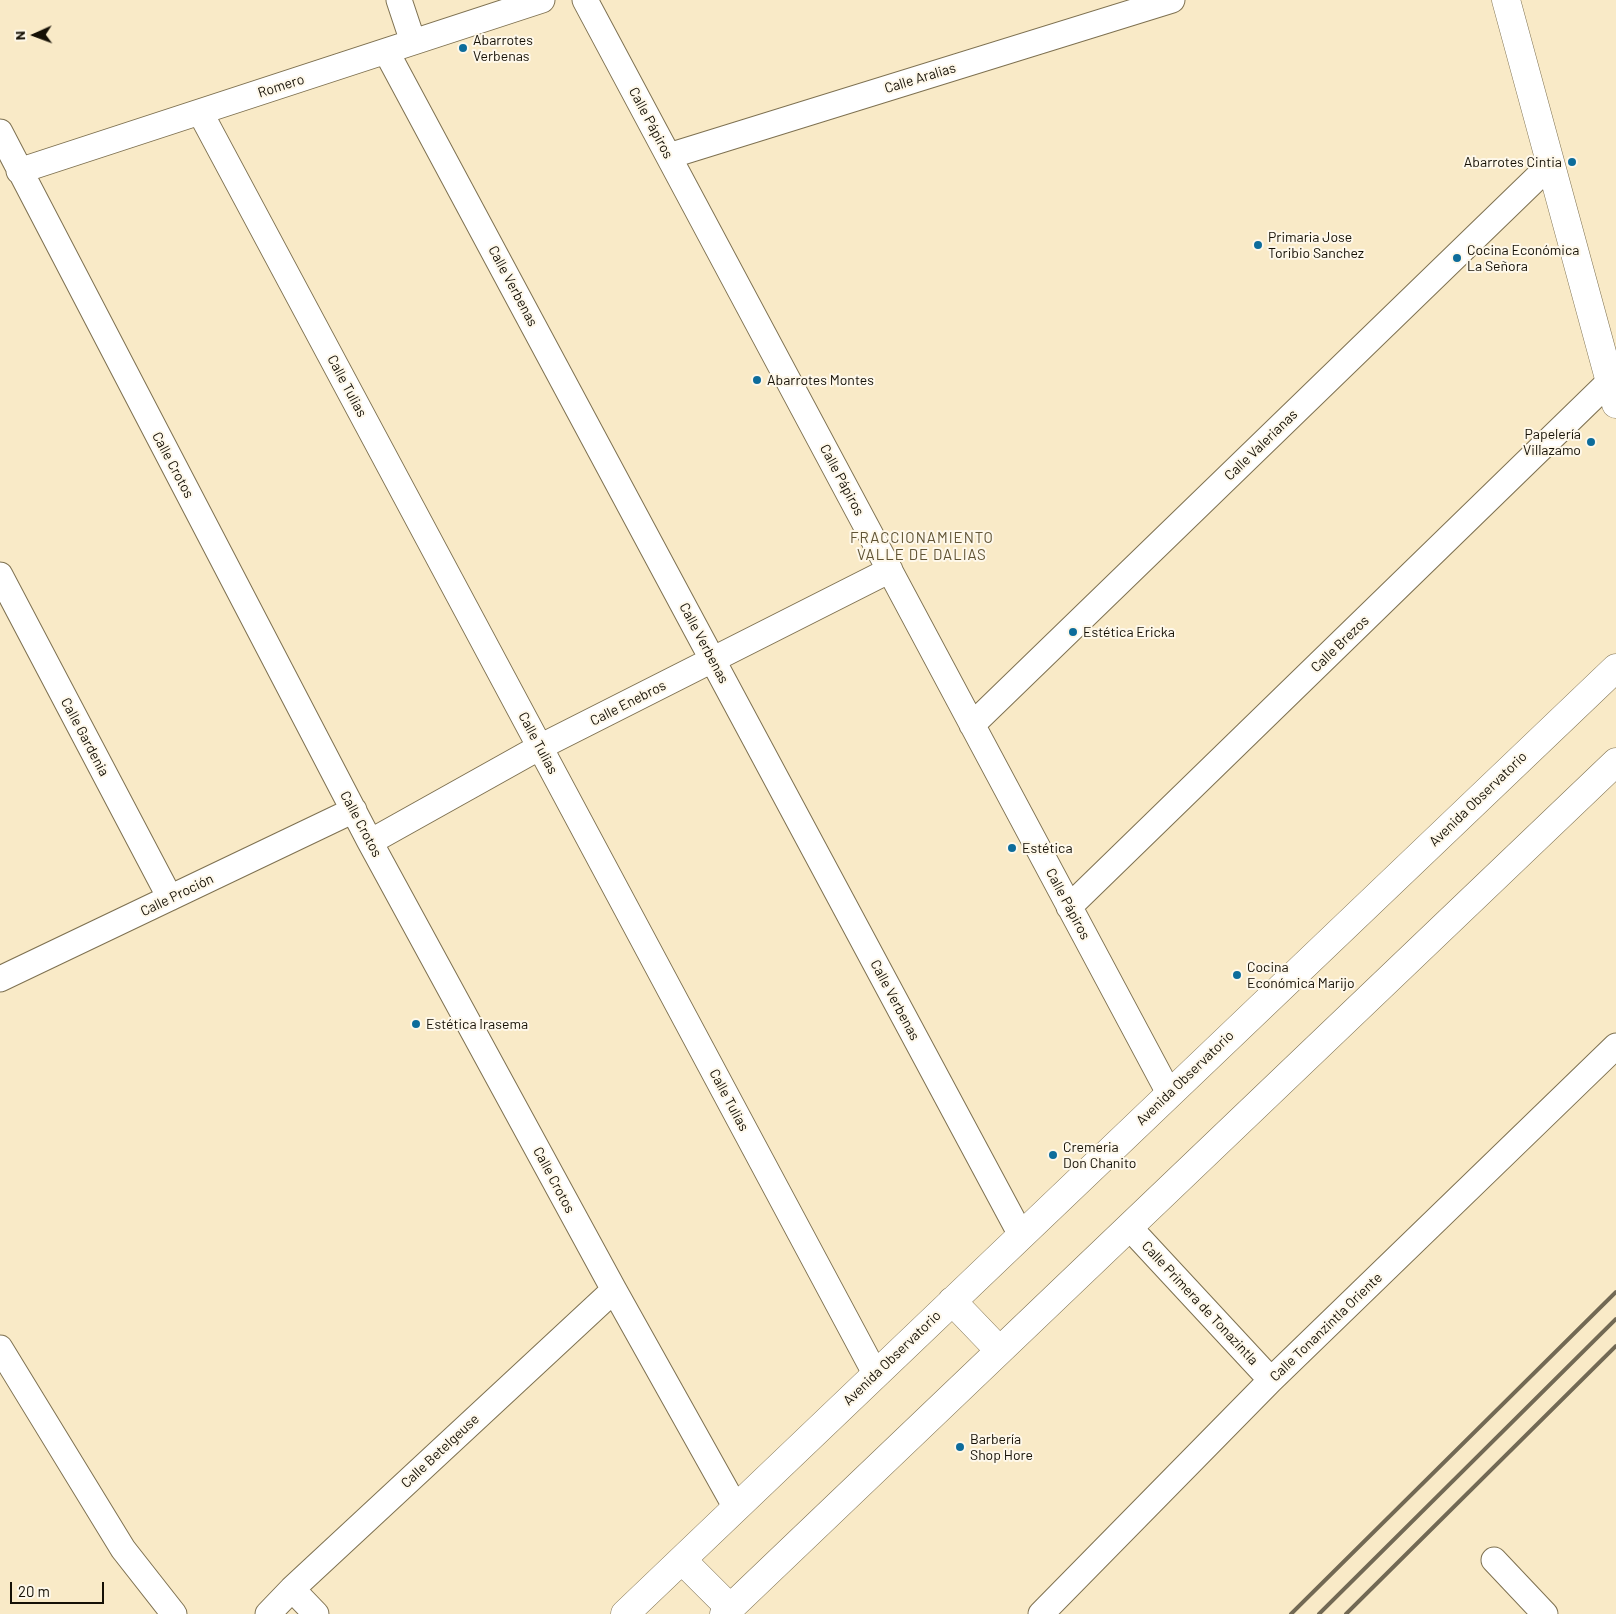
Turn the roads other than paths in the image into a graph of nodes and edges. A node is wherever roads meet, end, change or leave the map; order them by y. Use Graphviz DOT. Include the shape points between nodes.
graph roads {
  1 [pos="399,0"];
  2 [pos="542,0"];
  3 [pos="585,0"];
  4 [pos="1172,0"];
  5 [pos="1506,0"];
  6 [pos="413,42"];
  7 [pos="386,51"];
  8 [pos="200,112"];
  9 [pos="0,132"];
  10 [pos="669,156"];
  11 [pos="1551,164"];
  12 [pos="19,171"];
  13 [pos="1613,393"];
  14 [pos="890,570"];
  15 [pos="0,576"];
  16 [pos="713,660"];
  17 [pos="1616,668"];
  18 [pos="972,725"];
  19 [pos="540,747"];
  20 [pos="1616,762"];
  21 [pos="354,810"];
  22 [pos="370,842"];
  23 [pos="170,898"];
  24 [pos="1069,907"];
  25 [pos="0,978"];
  26 [pos="1616,1046"];
  27 [pos="1169,1093"];
  28 [pos="1129,1227"];
  29 [pos="1022,1235"];
  30 [pos="614,1290"];
  31 [pos="952,1301"];
  32 [pos="0,1348"];
  33 [pos="999,1350"];
  34 [pos="876,1375"];
  35 [pos="1271,1380"];
  36 [pos="736,1508"];
  37 [pos="682,1560"];
  38 [pos="1494,1560"];
  39 [pos="292,1589"];
  40 [pos="727,1611"];
  41 [pos="174,1614"];
  42 [pos="268,1614"];
  43 [pos="316,1614"];
  44 [pos="625,1614"];
  45 [pos="1040,1614"];
  46 [pos="1545,1614"];
  1 -- 6 [label="street"];
  2 -- 6 [label="street, Romero"];
  3 -- 10 [label="street, Calle Pápiros"];
  4 -- 10 [label="street, Calle Aralias"];
  5 -- 11 [label="street"];
  6 -- 7 [label="street, Romero"];
  7 -- 8 [label="street, Romero"];
  7 -- 16 [label="street, Calle Verbenas"];
  8 -- 12 [label="street, Romero"];
  8 -- 19 [label="street, Calle Tulias"];
  9 -- 12 [label="street, Calle Crotos"];
  10 -- 14 [label="street, Calle Pápiros"];
  11 -- 13 [label="street"];
  11 -- 18 [label="street, Calle Valerianas"];
  12 -- 21 [label="street, Calle Crotos"];
  13 -- 24 [label="street, Calle Brezos"];
  14 -- 16 [label="street, Calle Enebros"];
  14 -- 18 [label="street, Calle Pápiros"];
  15 -- 23 [label="street, Calle Gardenia"];
  16 -- 19 [label="street, Calle Enebros"];
  16 -- 29 [label="street, Calle Verbenas"];
  17 -- 27 [label="street, Avenida Observatorio"];
  18 -- 24 [label="street, Calle Pápiros"];
  19 -- 22 [label="street, Calle Enebros"];
  19 -- 34 [label="street, Calle Tulias"];
  20 -- 28 [label="street"];
  21 -- 22 [label="street, Calle Crotos"];
  21 -- 23 [label="street, Calle Proción"];
  22 -- 30 [label="street, Calle Crotos"];
  23 -- 25 [label="street, Calle Proción"];
  24 -- 27 [label="street, Calle Pápiros"];
  26 -- 35 [label="street, Calle Tonanzintla Oriente"];
  27 -- 29 [label="street, Avenida Observatorio"];
  28 -- 33 [label="street"];
  28 -- 35 [label="street, Calle Primera de Tonazintla"];
  29 -- 31 [label="street, Avenida Observatorio"];
  30 -- 36 [label="street, Calle Crotos"];
  30 -- 39 [label="street, Calle Betelgeuse"];
  31 -- 33 [label="street"];
  31 -- 34 [label="street, Avenida Observatorio"];
  32 -- 41 [label="street" via="123,1549"];
  33 -- 40 [label="street"];
  34 -- 36 [label="street, Avenida Observatorio"];
  35 -- 45 [label="street, Calle Tonanzintla Oriente"];
  36 -- 37 [label="street, Avenida Observatorio"];
  37 -- 40 [label="street"];
  37 -- 44 [label="street, Avenida Observatorio"];
  38 -- 46 [label="street"];
  39 -- 42 [label="street, Calle Betelgeuse"];
  39 -- 43 [label="street"];
}
